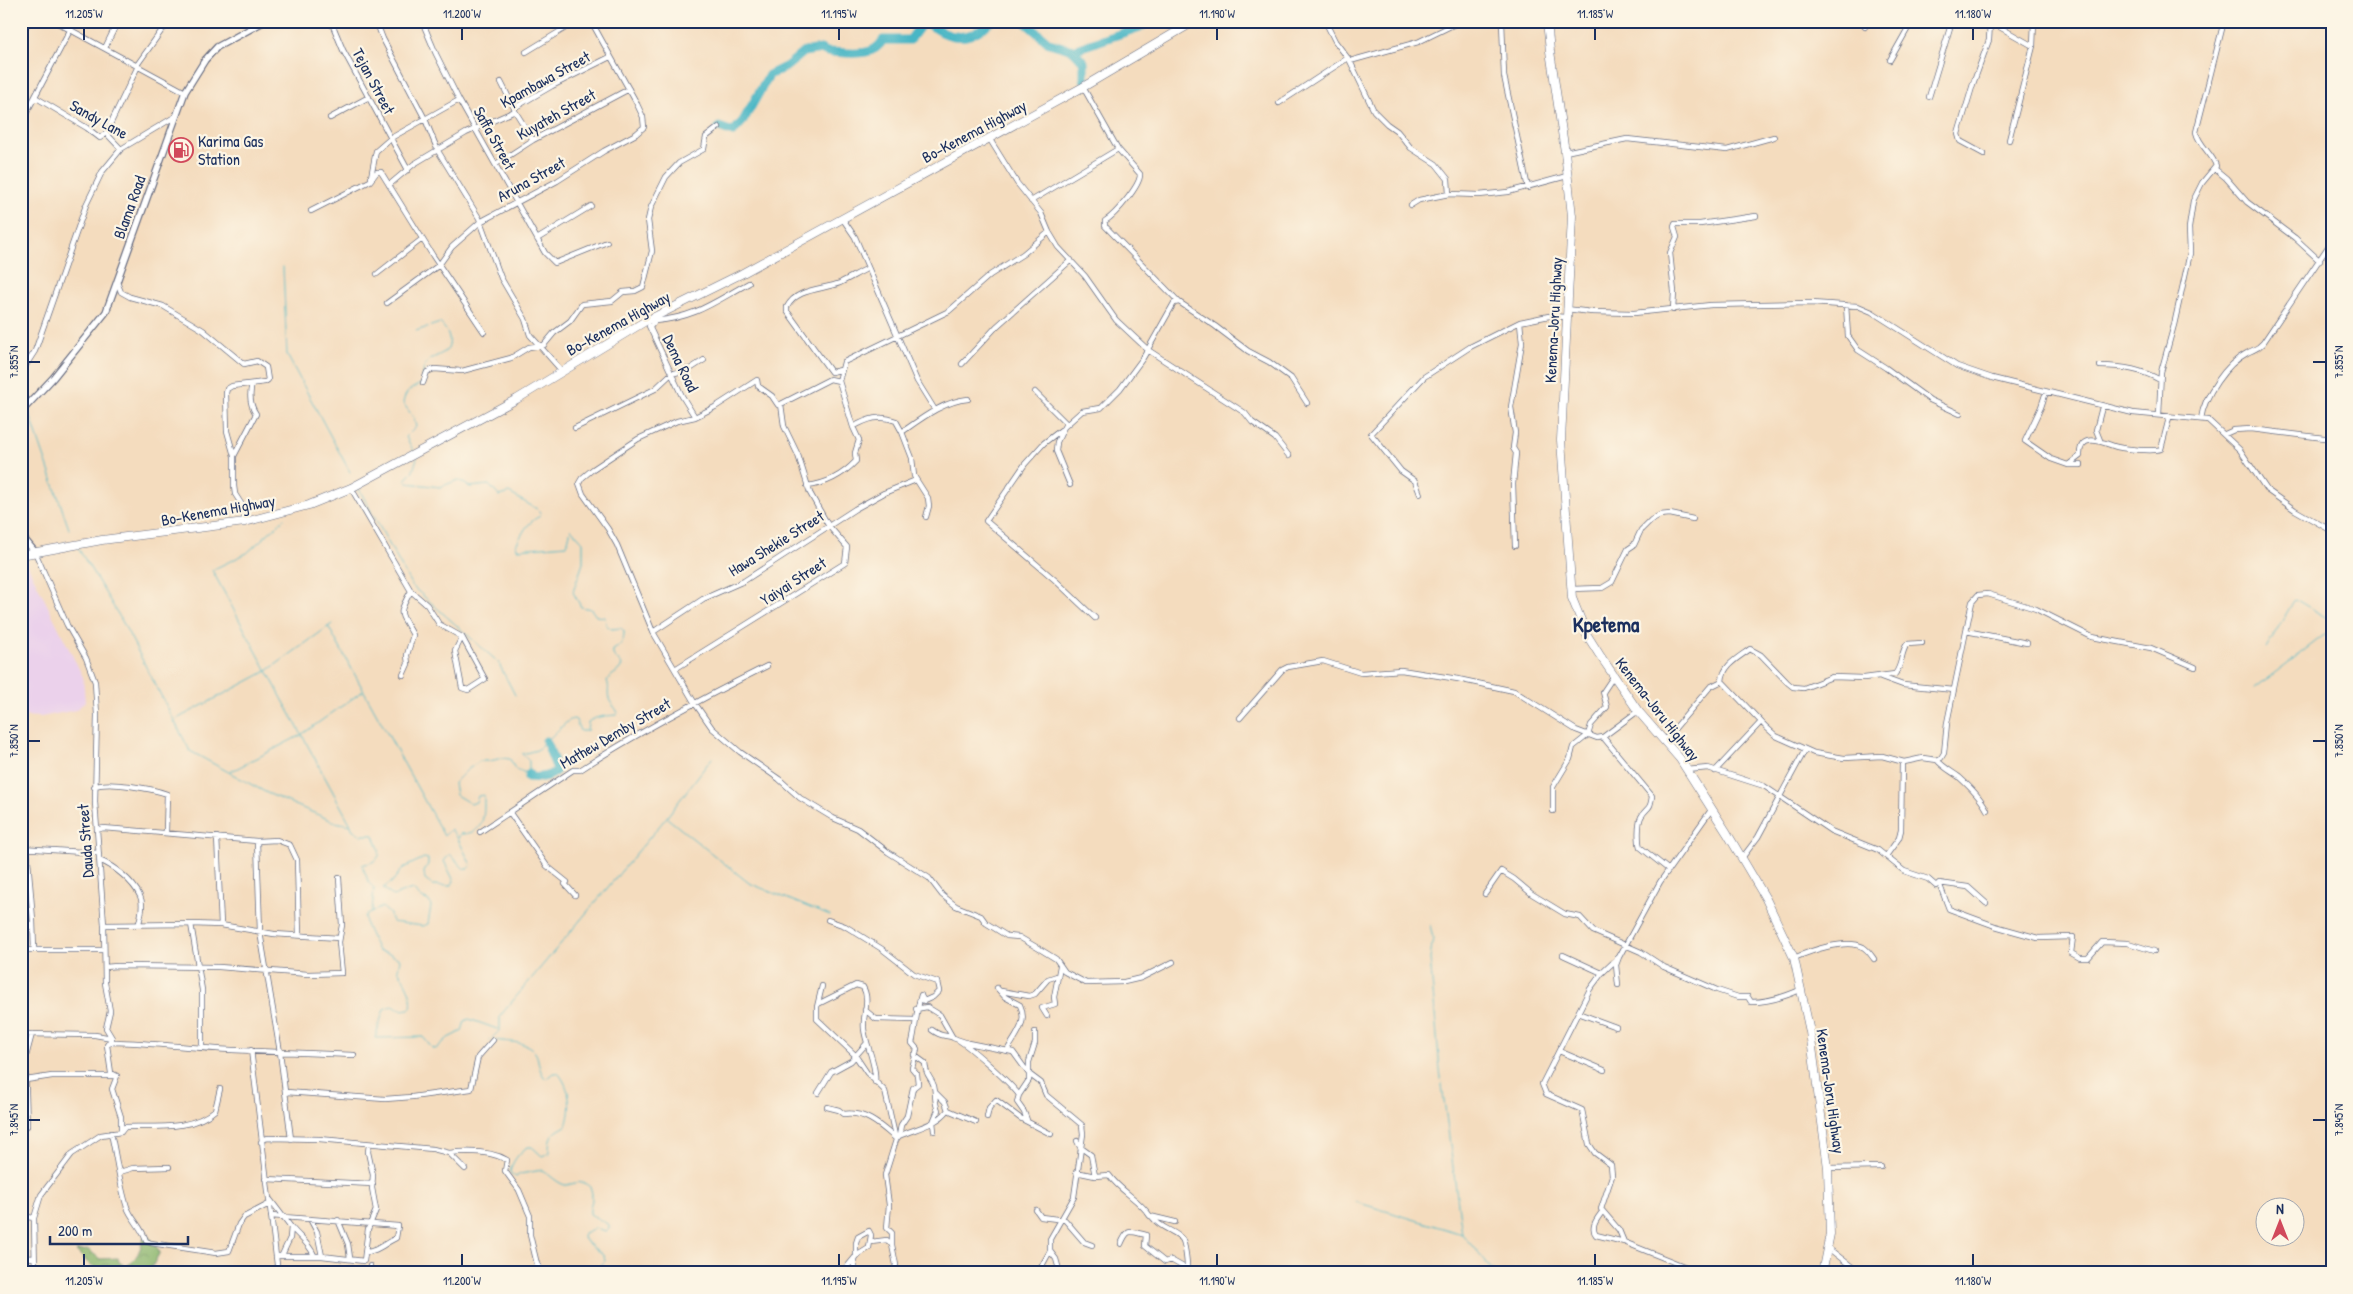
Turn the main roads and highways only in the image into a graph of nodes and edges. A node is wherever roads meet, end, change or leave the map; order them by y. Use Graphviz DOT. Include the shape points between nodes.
graph roads {
  1 [pos="1547,21"];
  2 [pos="1191,22"];
  3 [pos="21,556"];
  4 [pos="1822,1273"];
  1 -- 4 [label="highway, Kenema-Joru Highway" via="1572,216 1561,448 1573,604 1587,635 1614,677 1687,770 1742,858 1794,958 1813,1051 1828,1168 1828,1248"];
  2 -- 3 [label="highway, Bo-Kenema Highway" via="1082,87 351,488 309,506 245,522 102,540"];
}
